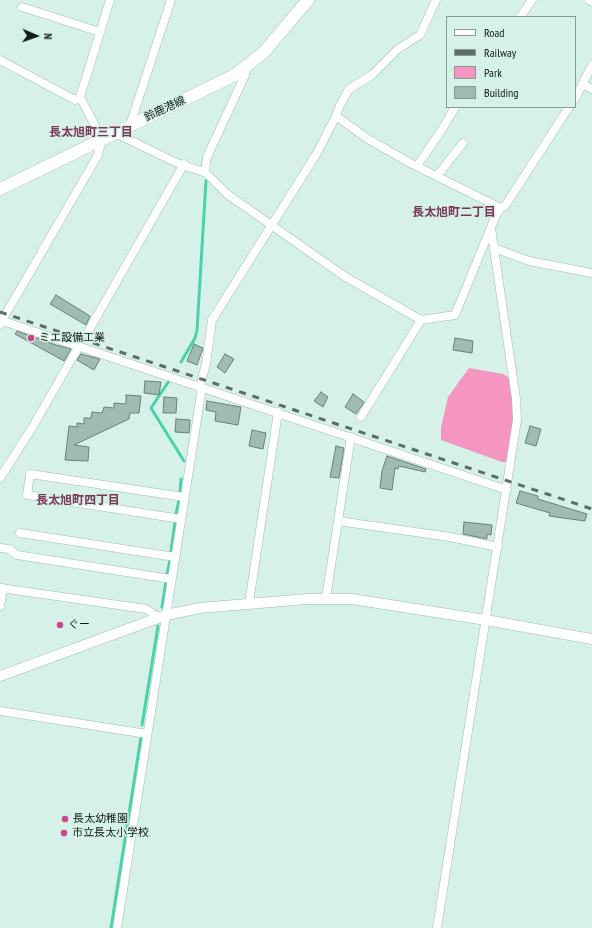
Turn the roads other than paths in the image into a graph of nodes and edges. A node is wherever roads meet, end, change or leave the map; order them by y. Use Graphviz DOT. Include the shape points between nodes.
graph roads {
  1 [pos="110,0"];
  2 [pos="171,0"];
  3 [pos="308,0"];
  4 [pos="436,0"];
  5 [pos="532,0"];
  6 [pos="589,0"];
  7 [pos="592,2"];
  8 [pos="22,7"];
  9 [pos="521,16"];
  10 [pos="100,32"];
  11 [pos="0,60"];
  12 [pos="592,65"];
  13 [pos="246,67"];
  14 [pos="583,84"];
  15 [pos="592,89"];
  16 [pos="576,96"];
  17 [pos="80,97"];
  18 [pos="454,108"];
  19 [pos="569,108"];
  20 [pos="336,116"];
  21 [pos="130,125"];
  22 [pos="115,133"];
  23 [pos="102,139"];
  24 [pos="463,143"];
  25 [pos="184,164"];
  26 [pos="417,166"];
  27 [pos="206,173"];
  28 [pos="437,176"];
  29 [pos="0,189"];
  30 [pos="501,208"];
  31 [pos="271,226"];
  32 [pos="491,228"];
  33 [pos="494,248"];
  34 [pos="592,273"];
  35 [pos="421,320"];
  36 [pos="1,322"];
  37 [pos="89,330"];
  38 [pos="79,346"];
  39 [pos="200,386"];
  40 [pos="278,412"];
  41 [pos="361,417"];
  42 [pos="351,436"];
  43 [pos="0,478"];
  44 [pos="507,490"];
  45 [pos="184,497"];
  46 [pos="181,519"];
  47 [pos="338,521"];
  48 [pos="20,533"];
  49 [pos="498,547"];
  50 [pos="0,548"];
  51 [pos="175,557"];
  52 [pos="171,578"];
  53 [pos="1,588"];
  54 [pos="326,598"];
  55 [pos="249,603"];
  56 [pos="0,606"];
  57 [pos="162,616"];
  58 [pos="486,620"];
  59 [pos="592,639"];
  60 [pos="0,676"];
  61 [pos="0,711"];
  62 [pos="147,734"];
  63 [pos="117,928"];
  64 [pos="437,928"];
  1 -- 10 [label="street"];
  2 -- 21 [label="street"];
  3 -- 13 [label="main road, 鈴鹿港線" via="264,52"];
  4 -- 20 [label="street" via="420,35 398,49 372,75 349,89"];
  5 -- 9 [label="street"];
  6 -- 7 [label="street"];
  8 -- 10 [label="street"];
  10 -- 17 [label="street"];
  11 -- 17 [label="street" via="75,100"];
  12 -- 14 [label="street"];
  13 -- 21 [label="main road, 鈴鹿港線" via="214,86"];
  13 -- 27 [label="street" via="245,75 207,157"];
  14 -- 15 [label="street"];
  14 -- 16 [label="street"];
  17 -- 23 [label="street"];
  18 -- 26 [label="street"];
  19 -- 30 [label="street"];
  20 -- 26 [label="street" via="368,139"];
  20 -- 31 [label="street" via="317,153"];
  21 -- 22 [label="main road, 鈴鹿港線"];
  22 -- 23 [label="main road, 鈴鹿港線"];
  22 -- 25 [label="street"];
  23 -- 29 [label="main road, 鈴鹿港線"];
  23 -- 36 [label="street" via="98,155"];
  24 -- 28 [label="street"];
  25 -- 27 [label="street"];
  25 -- 37 [label="street"];
  26 -- 28 [label="street"];
  27 -- 31 [label="street" via="227,194"];
  28 -- 30 [label="street"];
  30 -- 32 [label="street"];
  31 -- 35 [label="street" via="344,276"];
  31 -- 39 [label="street" via="212,320"];
  32 -- 33 [label="street"];
  32 -- 35 [label="street" via="455,315"];
  33 -- 34 [label="street" via="529,261"];
  33 -- 44 [label="street" via="516,399 517,425"];
  35 -- 41 [label="street"];
  36 -- 38 [label="street"];
  38 -- 39 [label="street"];
  38 -- 43 [label="street"];
  39 -- 40 [label="street"];
  39 -- 45 [label="street" via="201,394"];
  40 -- 42 [label="street"];
  40 -- 55 [label="street"];
  42 -- 44 [label="street"];
  42 -- 47 [label="street"];
  44 -- 49 [label="street"];
  45 -- 46 [label="street"];
  45 -- 46 [label="street" via="30,474 27,495"];
  46 -- 51 [label="street"];
  47 -- 49 [label="street" via="450,537"];
  47 -- 54 [label="street"];
  48 -- 51 [label="street"];
  49 -- 58 [label="street"];
  50 -- 52 [label="street" via="9,549 17,555"];
  51 -- 52 [label="street"];
  52 -- 57 [label="street"];
  53 -- 56 [label="street"];
  53 -- 57 [label="street" via="146,609"];
  54 -- 55 [label="street"];
  54 -- 58 [label="street" via="352,599"];
  55 -- 57 [label="street" via="200,608"];
  57 -- 60 [label="street"];
  57 -- 62 [label="street"];
  58 -- 59 [label="street"];
  58 -- 64 [label="street"];
  61 -- 62 [label="street"];
  62 -- 63 [label="street"];
}
